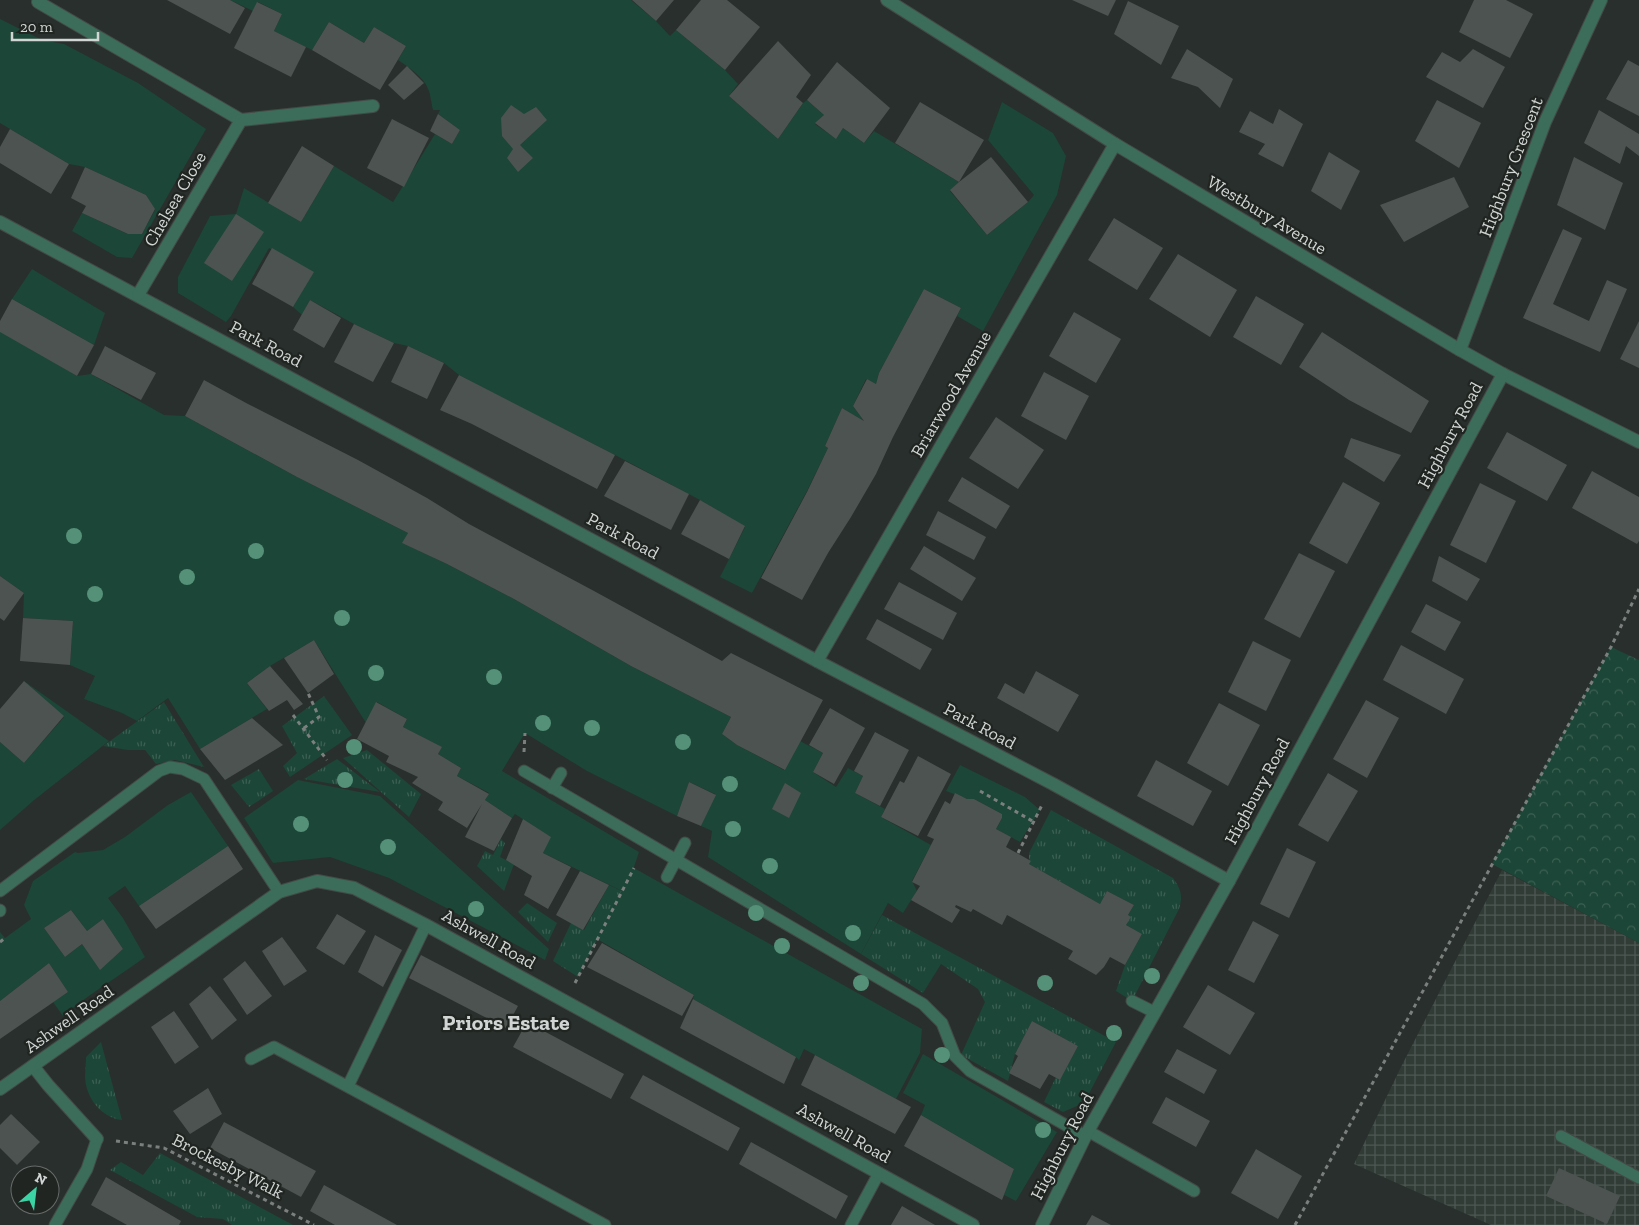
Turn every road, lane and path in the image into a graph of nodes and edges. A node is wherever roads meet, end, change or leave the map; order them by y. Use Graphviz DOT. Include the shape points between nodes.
graph roads {
  1 [pos="887,0"];
  2 [pos="1601,0"];
  3 [pos="38,2"];
  4 [pos="372,106"];
  5 [pos="241,120"];
  6 [pos="1115,144"];
  7 [pos="0,222"];
  8 [pos="138,295"];
  9 [pos="1460,350"];
  10 [pos="1503,374"];
  11 [pos="1639,442"];
  12 [pos="1639,589"];
  13 [pos="817,661"];
  14 [pos="308,693"];
  15 [pos="293,715"];
  16 [pos="304,728"];
  17 [pos="327,760"];
  18 [pos="524,771"];
  19 [pos="561,773"];
  20 [pos="1052,784"];
  21 [pos="552,788"];
  22 [pos="980,791"];
  23 [pos="1034,822"];
  24 [pos="685,843"];
  25 [pos="1018,853"];
  26 [pos="677,860"];
  27 [pos="634,868"];
  28 [pos="668,878"];
  29 [pos="1229,881"];
  30 [pos="0,891"];
  31 [pos="278,892"];
  32 [pos="426,925"];
  33 [pos="4,938"];
  34 [pos="0,942"];
  35 [pos="566,1001"];
  36 [pos="1132,1001"];
  37 [pos="1154,1012"];
  38 [pos="251,1059"];
  39 [pos="33,1066"];
  40 [pos="348,1086"];
  41 [pos="0,1090"];
  42 [pos="1087,1133"];
  43 [pos="1562,1136"];
  44 [pos="97,1139"];
  45 [pos="879,1173"];
  46 [pos="1639,1178"];
  47 [pos="1194,1191"];
  48 [pos="55,1225"];
  49 [pos="314,1225"];
  50 [pos="605,1225"];
  51 [pos="850,1225"];
  52 [pos="973,1225"];
  53 [pos="1042,1225"];
  54 [pos="1295,1225"];
  1 -- 6 [label="street, Westbury Avenue"];
  2 -- 9 [label="street, Highbury Crescent" via="1545,122"];
  3 -- 5 [label="street"];
  4 -- 5 [label="street"];
  5 -- 8 [label="street, Chelsea Close"];
  6 -- 9 [label="street, Westbury Avenue"];
  6 -- 13 [label="street, Briarwood Avenue"];
  7 -- 8 [label="street, Park Road"];
  8 -- 13 [label="street, Park Road"];
  9 -- 10 [label="street, Westbury Avenue"];
  10 -- 11 [label="street, Westbury Avenue"];
  10 -- 29 [label="street, Highbury Road"];
  12 -- 54 [label="path" via="1611,647"];
  13 -- 20 [label="street, Park Road"];
  14 -- 16 [label="path" via="319,717"];
  15 -- 16 [label="path"];
  16 -- 17 [label="path"];
  18 -- 21 [label="lane"];
  19 -- 21 [label="lane"];
  20 -- 23 [label="path"];
  20 -- 29 [label="street, Park Road"];
  21 -- 26 [label="lane"];
  22 -- 23 [label="path"];
  23 -- 25 [label="path"];
  24 -- 26 [label="lane"];
  26 -- 28 [label="lane"];
  26 -- 42 [label="lane" via="923,1004 942,1023 955,1056 970,1071"];
  27 -- 35 [label="path"];
  29 -- 37 [label="street, Highbury Road"];
  30 -- 31 [label="lane" via="159,771 170,767 204,779"];
  31 -- 32 [label="street, Ashwell Road" via="317,881 354,888"];
  31 -- 39 [label="street, Ashwell Road"];
  32 -- 35 [label="street, Ashwell Road"];
  32 -- 40 [label="lane"];
  33 -- 34 [label="path"];
  35 -- 45 [label="street, Ashwell Road"];
  36 -- 37 [label="lane"];
  37 -- 42 [label="street, Highbury Road"];
  38 -- 40 [label="lane" via="274,1047"];
  39 -- 41 [label="street, Ashwell Road"];
  39 -- 44 [label="street"];
  40 -- 50 [label="lane"];
  42 -- 47 [label="lane"];
  42 -- 53 [label="street, Highbury Road"];
  43 -- 46 [label="lane"];
  44 -- 48 [label="lane" via="87,1169"];
  44 -- 49 [label="path, Brockesby Walk" via="164,1148"];
  45 -- 51 [label="lane"];
  45 -- 52 [label="street, Ashwell Road"];
}
